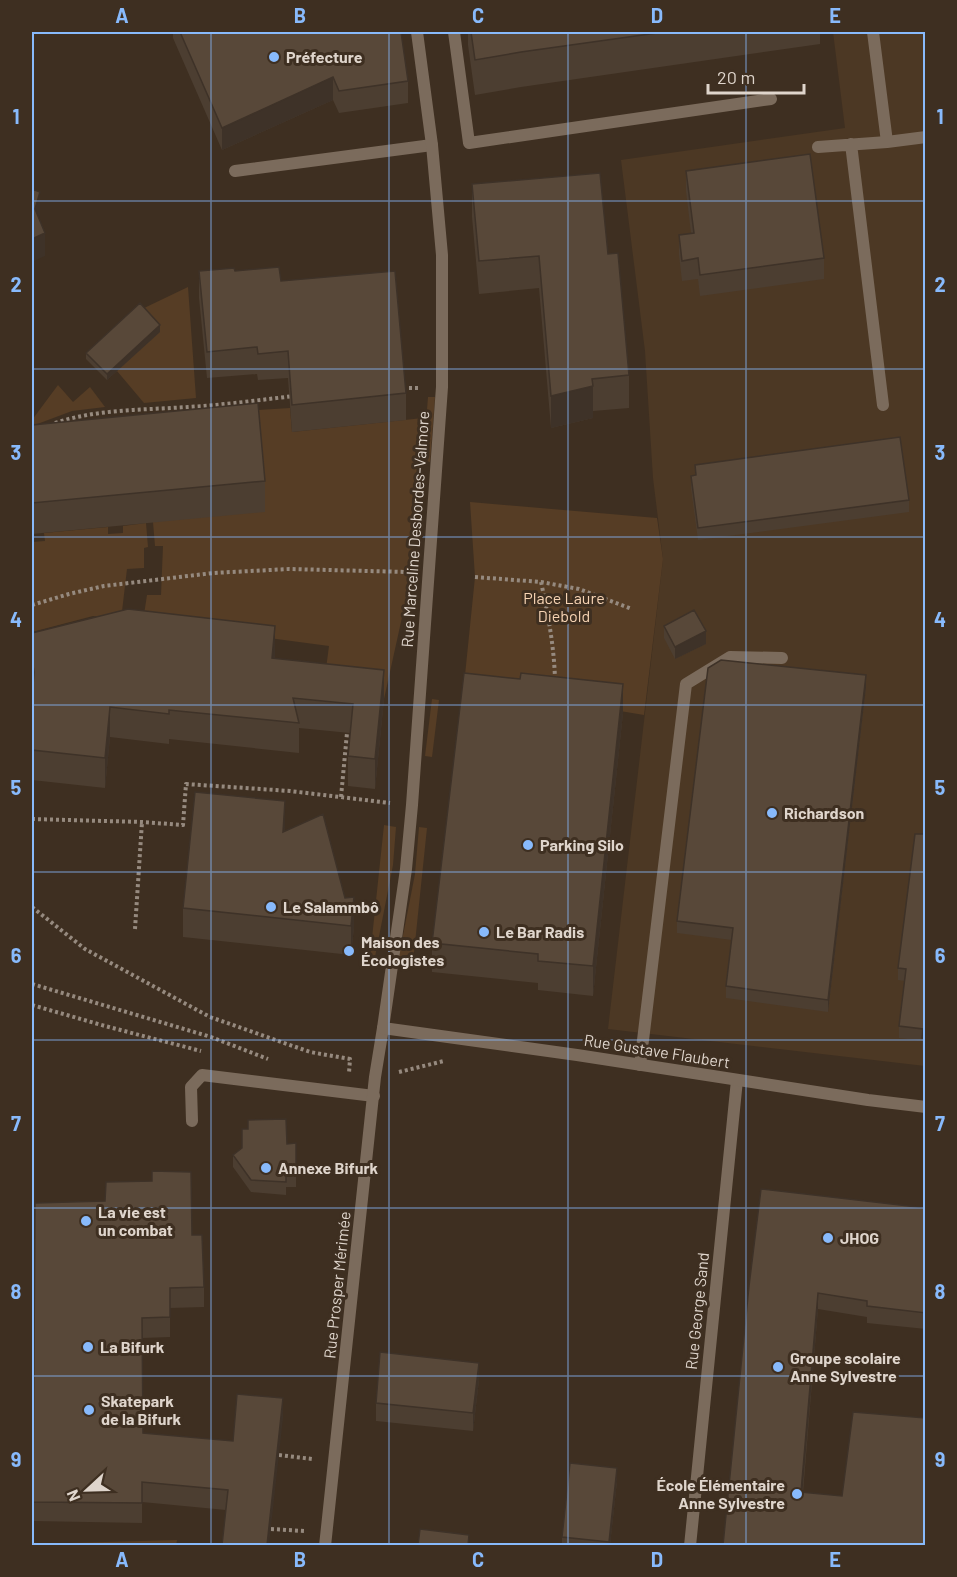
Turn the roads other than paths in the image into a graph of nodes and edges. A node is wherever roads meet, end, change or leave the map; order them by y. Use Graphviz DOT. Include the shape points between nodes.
graph roads {
  1 [pos="417,32"];
  2 [pos="454,32"];
  3 [pos="873,32"];
  4 [pos="771,99"];
  5 [pos="926,137"];
  6 [pos="887,142"];
  7 [pos="851,144"];
  8 [pos="432,145"];
  9 [pos="818,147"];
  10 [pos="235,171"];
  11 [pos="883,405"];
  12 [pos="782,658"];
  13 [pos="383,1028"];
  14 [pos="640,1065"];
  15 [pos="737,1080"];
  16 [pos="374,1096"];
  17 [pos="926,1107"];
  18 [pos="192,1121"];
  19 [pos="325,1539"];
  20 [pos="690,1545"];
  1 -- 8 [label="street, Rue Marceline Desbordes-Valmore"];
  2 -- 4 [label="street" via="469,142"];
  3 -- 6 [label="street"];
  5 -- 6 [label="street"];
  6 -- 7 [label="street"];
  7 -- 9 [label="street"];
  7 -- 11 [label="street"];
  8 -- 10 [label="street"];
  8 -- 13 [label="street, Rue Marceline Desbordes-Valmore" via="442,255 442,387 412,805"];
  12 -- 14 [label="street" via="730,657 686,684"];
  13 -- 14 [label="street, Rue Gustave Flaubert"];
  13 -- 16 [label="street, Rue Prosper Mérimée"];
  14 -- 15 [label="street, Rue Gustave Flaubert"];
  15 -- 17 [label="street, Rue Gustave Flaubert"];
  15 -- 20 [label="street, Rue George Sand"];
  16 -- 18 [label="street" via="202,1075 191,1087"];
  16 -- 19 [label="street, Rue Prosper Mérimée"];
}
